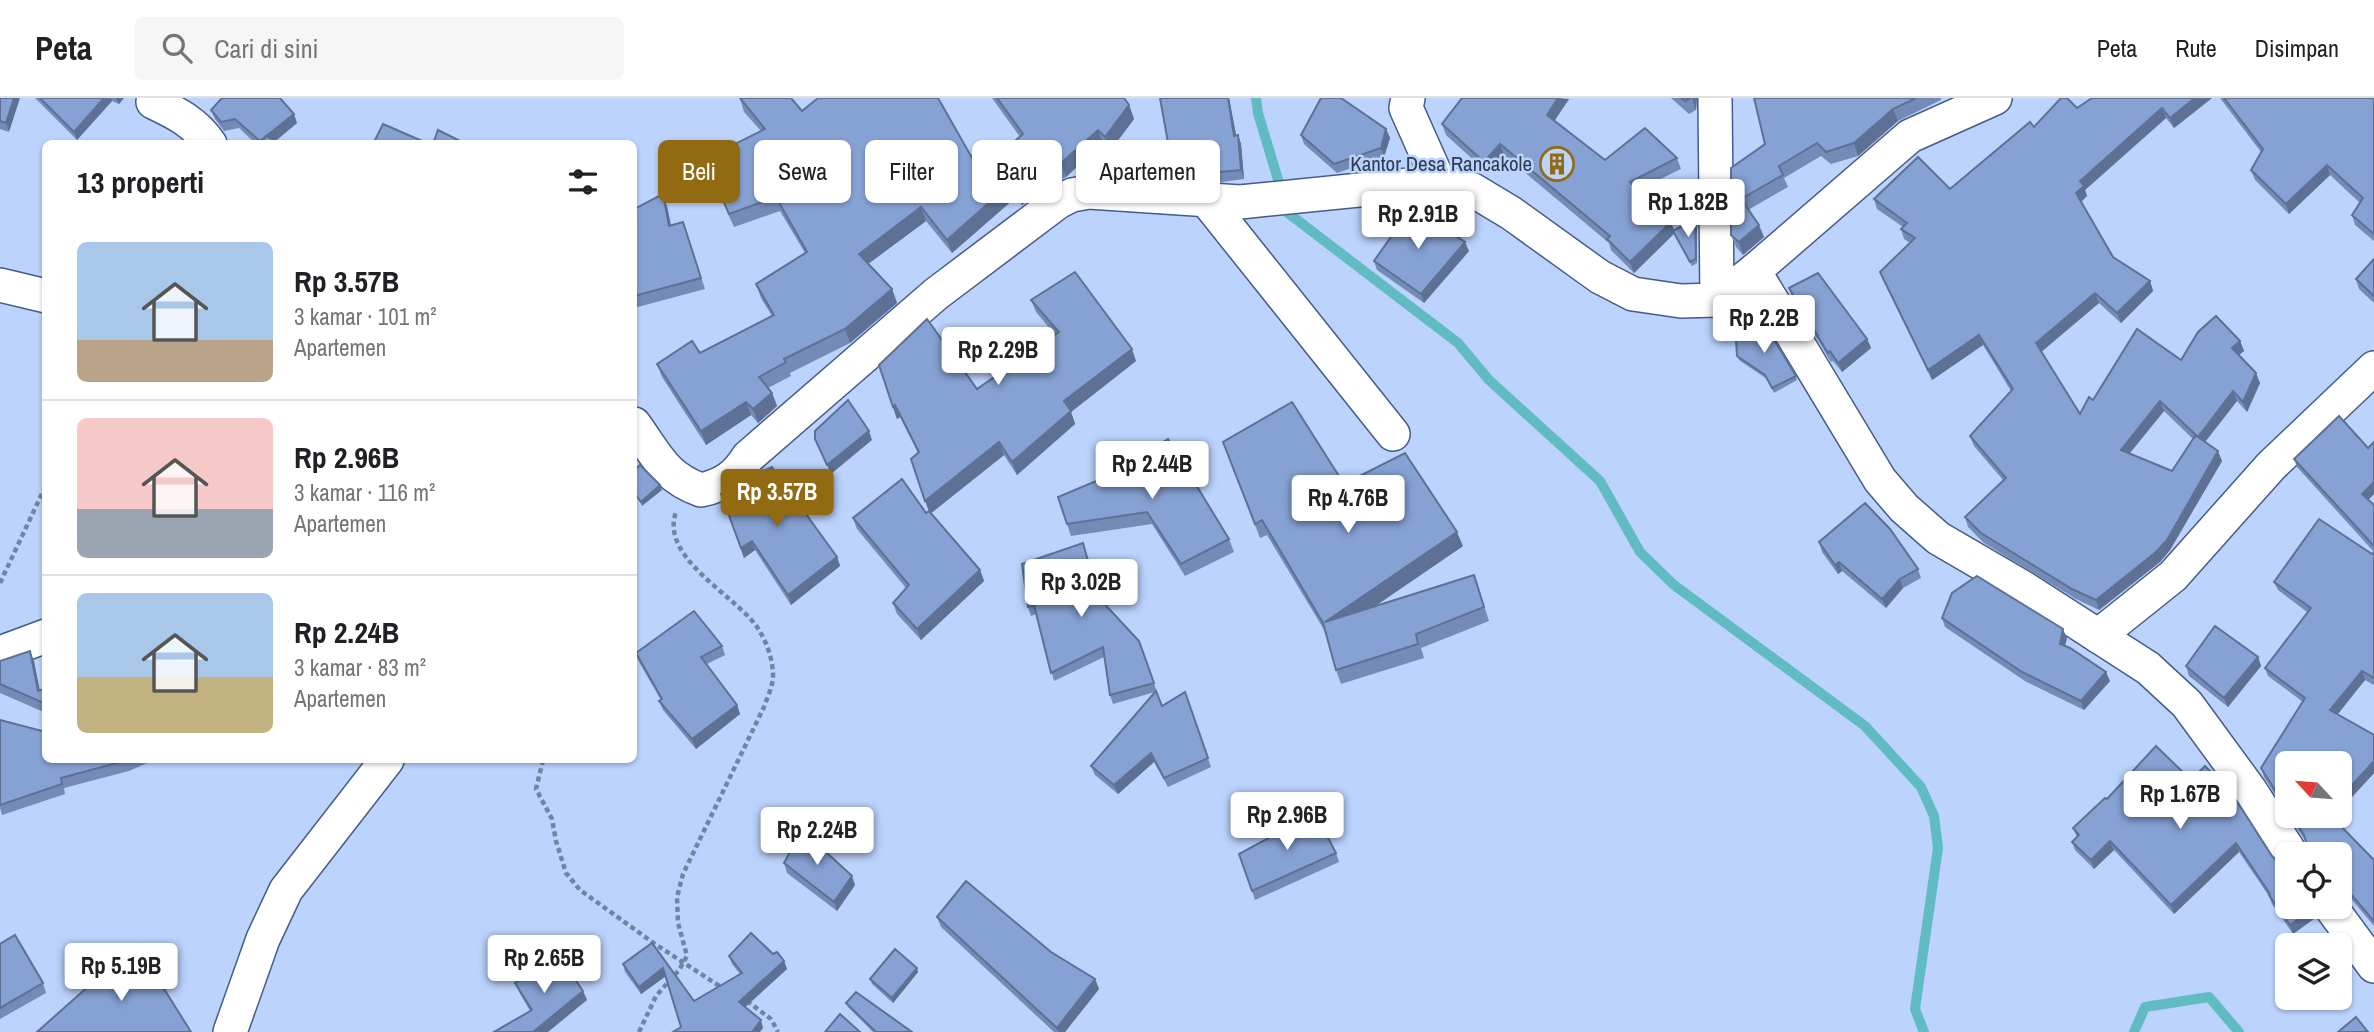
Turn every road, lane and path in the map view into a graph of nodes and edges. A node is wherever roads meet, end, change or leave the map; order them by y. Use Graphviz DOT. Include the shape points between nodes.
graph roads {
  1 [pos="1408,98"];
  2 [pos="1715,98"];
  3 [pos="1995,98"];
  4 [pos="153,102"];
  5 [pos="207,140"];
  6 [pos="1439,182"];
  7 [pos="1076,194"];
  8 [pos="1220,201"];
  9 [pos="1209,203"];
  10 [pos="1754,271"];
  11 [pos="0,285"];
  12 [pos="42,295"];
  13 [pos="1717,300"];
  14 [pos="2374,368"];
  15 [pos="637,428"];
  16 [pos="1393,434"];
  17 [pos="687,485"];
  18 [pos="42,494"];
  19 [pos="0,583"];
  20 [pos="2098,636"];
  21 [pos="42,637"];
  22 [pos="0,653"];
  23 [pos="385,763"];
  24 [pos="542,763"];
  25 [pos="2283,842"];
  26 [pos="2340,919"];
  27 [pos="684,963"];
  28 [pos="2374,966"];
  29 [pos="730,992"];
  30 [pos="739,997"];
  31 [pos="230,1032"];
  32 [pos="639,1032"];
  33 [pos="778,1032"];
  1 -- 6 [label="street" via="1406,108"];
  2 -- 13 [label="street"];
  3 -- 10 [label="street" via="1910,136"];
  4 -- 5 [label="street" via="188,119"];
  6 -- 8 [label="street"];
  6 -- 13 [label="street" via="1471,189 1600,276 1633,293 1681,301"];
  7 -- 17 [label="street" via="1058,202 936,294 748,457 726,482 701,490"];
  9 -- 16 [label="street"];
  10 -- 13 [label="street"];
  10 -- 20 [label="street" via="1880,480 1904,508 1938,538"];
  11 -- 12 [label="street"];
  14 -- 20 [label="street" via="2271,466 2173,576"];
  15 -- 17 [label="street" via="667,470"];
  17 -- 27 [label="path" via="672,526 676,541 690,562 758,629 771,656 773,679 764,707 683,874 677,897 687,956"];
  18 -- 19 [label="path"];
  20 -- 25 [label="street" via="2148,668 2187,704"];
  21 -- 22 [label="street"];
  23 -- 31 [label="street" via="286,890"];
  24 -- 27 [label="path" via="536,789 552,819 566,873 609,913"];
  26 -- 28 [label="street"];
  27 -- 29 [label="path"];
  27 -- 32 [label="path" via="656,996"];
  30 -- 33 [label="path" via="771,1019"];
}
